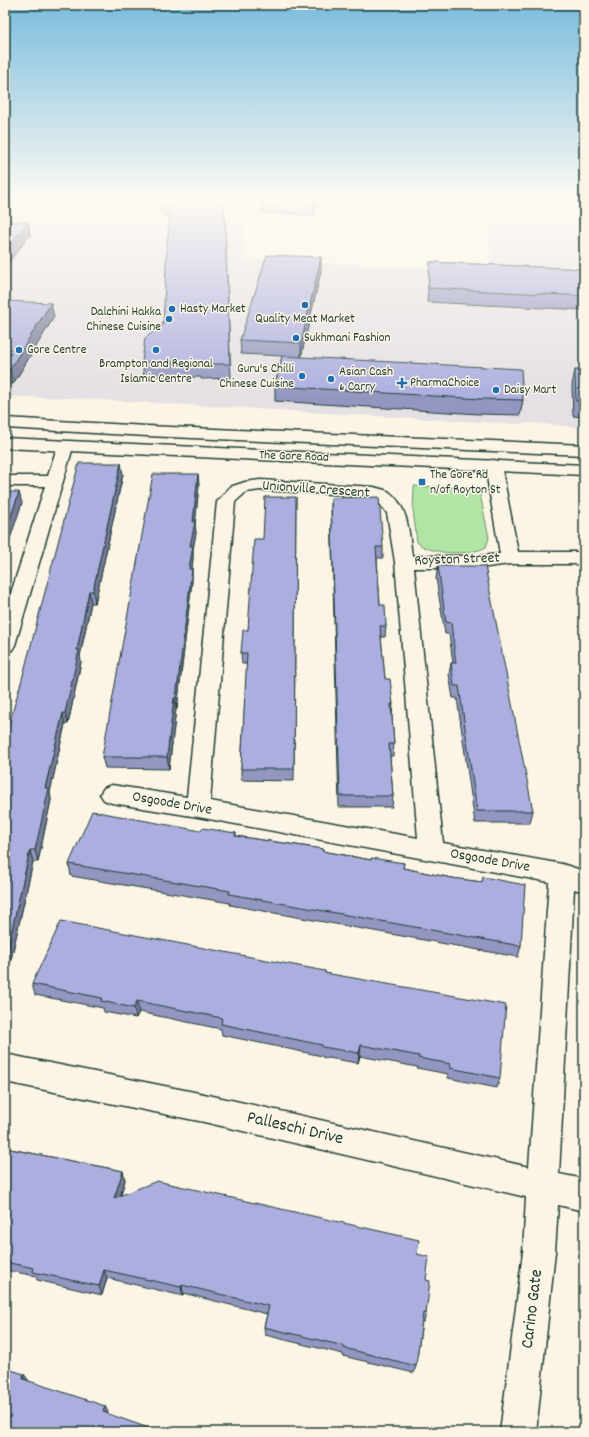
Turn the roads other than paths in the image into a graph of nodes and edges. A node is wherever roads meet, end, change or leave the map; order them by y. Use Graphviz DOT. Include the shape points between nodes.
graph roads {
  1 [pos="5,423"];
  2 [pos="5,443"];
  3 [pos="65,447"];
  4 [pos="584,450"];
  5 [pos="493,465"];
  6 [pos="584,470"];
  7 [pos="5,480"];
  8 [pos="55,481"];
  9 [pos="510,558"];
  10 [pos="584,558"];
  11 [pos="404,562"];
  12 [pos="5,645"];
  13 [pos="112,794"];
  14 [pos="198,808"];
  15 [pos="431,850"];
  16 [pos="573,878"];
  17 [pos="5,1068"];
  18 [pos="544,1185"];
  19 [pos="584,1195"];
  20 [pos="518,1432"];
  1 -- 4 [label="street, The Gore Road" via="155,432"];
  2 -- 3 [label="street, The Gore Road"];
  3 -- 5 [label="street, The Gore Road"];
  3 -- 8 [label="street"];
  5 -- 6 [label="street, The Gore Road"];
  5 -- 9 [label="street, Royston Street"];
  7 -- 8 [label="street"];
  8 -- 12 [label="street"];
  9 -- 10 [label="street"];
  9 -- 11 [label="street, Royston Street" via="480,562"];
  11 -- 14 [label="street, Unionville Crescent" via="396,513 382,496 368,491 260,485 243,487 232,493 226,502"];
  11 -- 15 [label="street, Unionville Crescent"];
  13 -- 14 [label="street, Osgoode Drive"];
  14 -- 15 [label="street, Osgoode Drive"];
  15 -- 16 [label="street, Osgoode Drive"];
  16 -- 18 [label="street, Osgoode Drive"];
  17 -- 18 [label="street, Palleschi Drive" via="204,1108"];
  18 -- 19 [label="street, Palleschi Drive"];
  18 -- 20 [label="street, Carino Gate" via="539,1252"];
}
